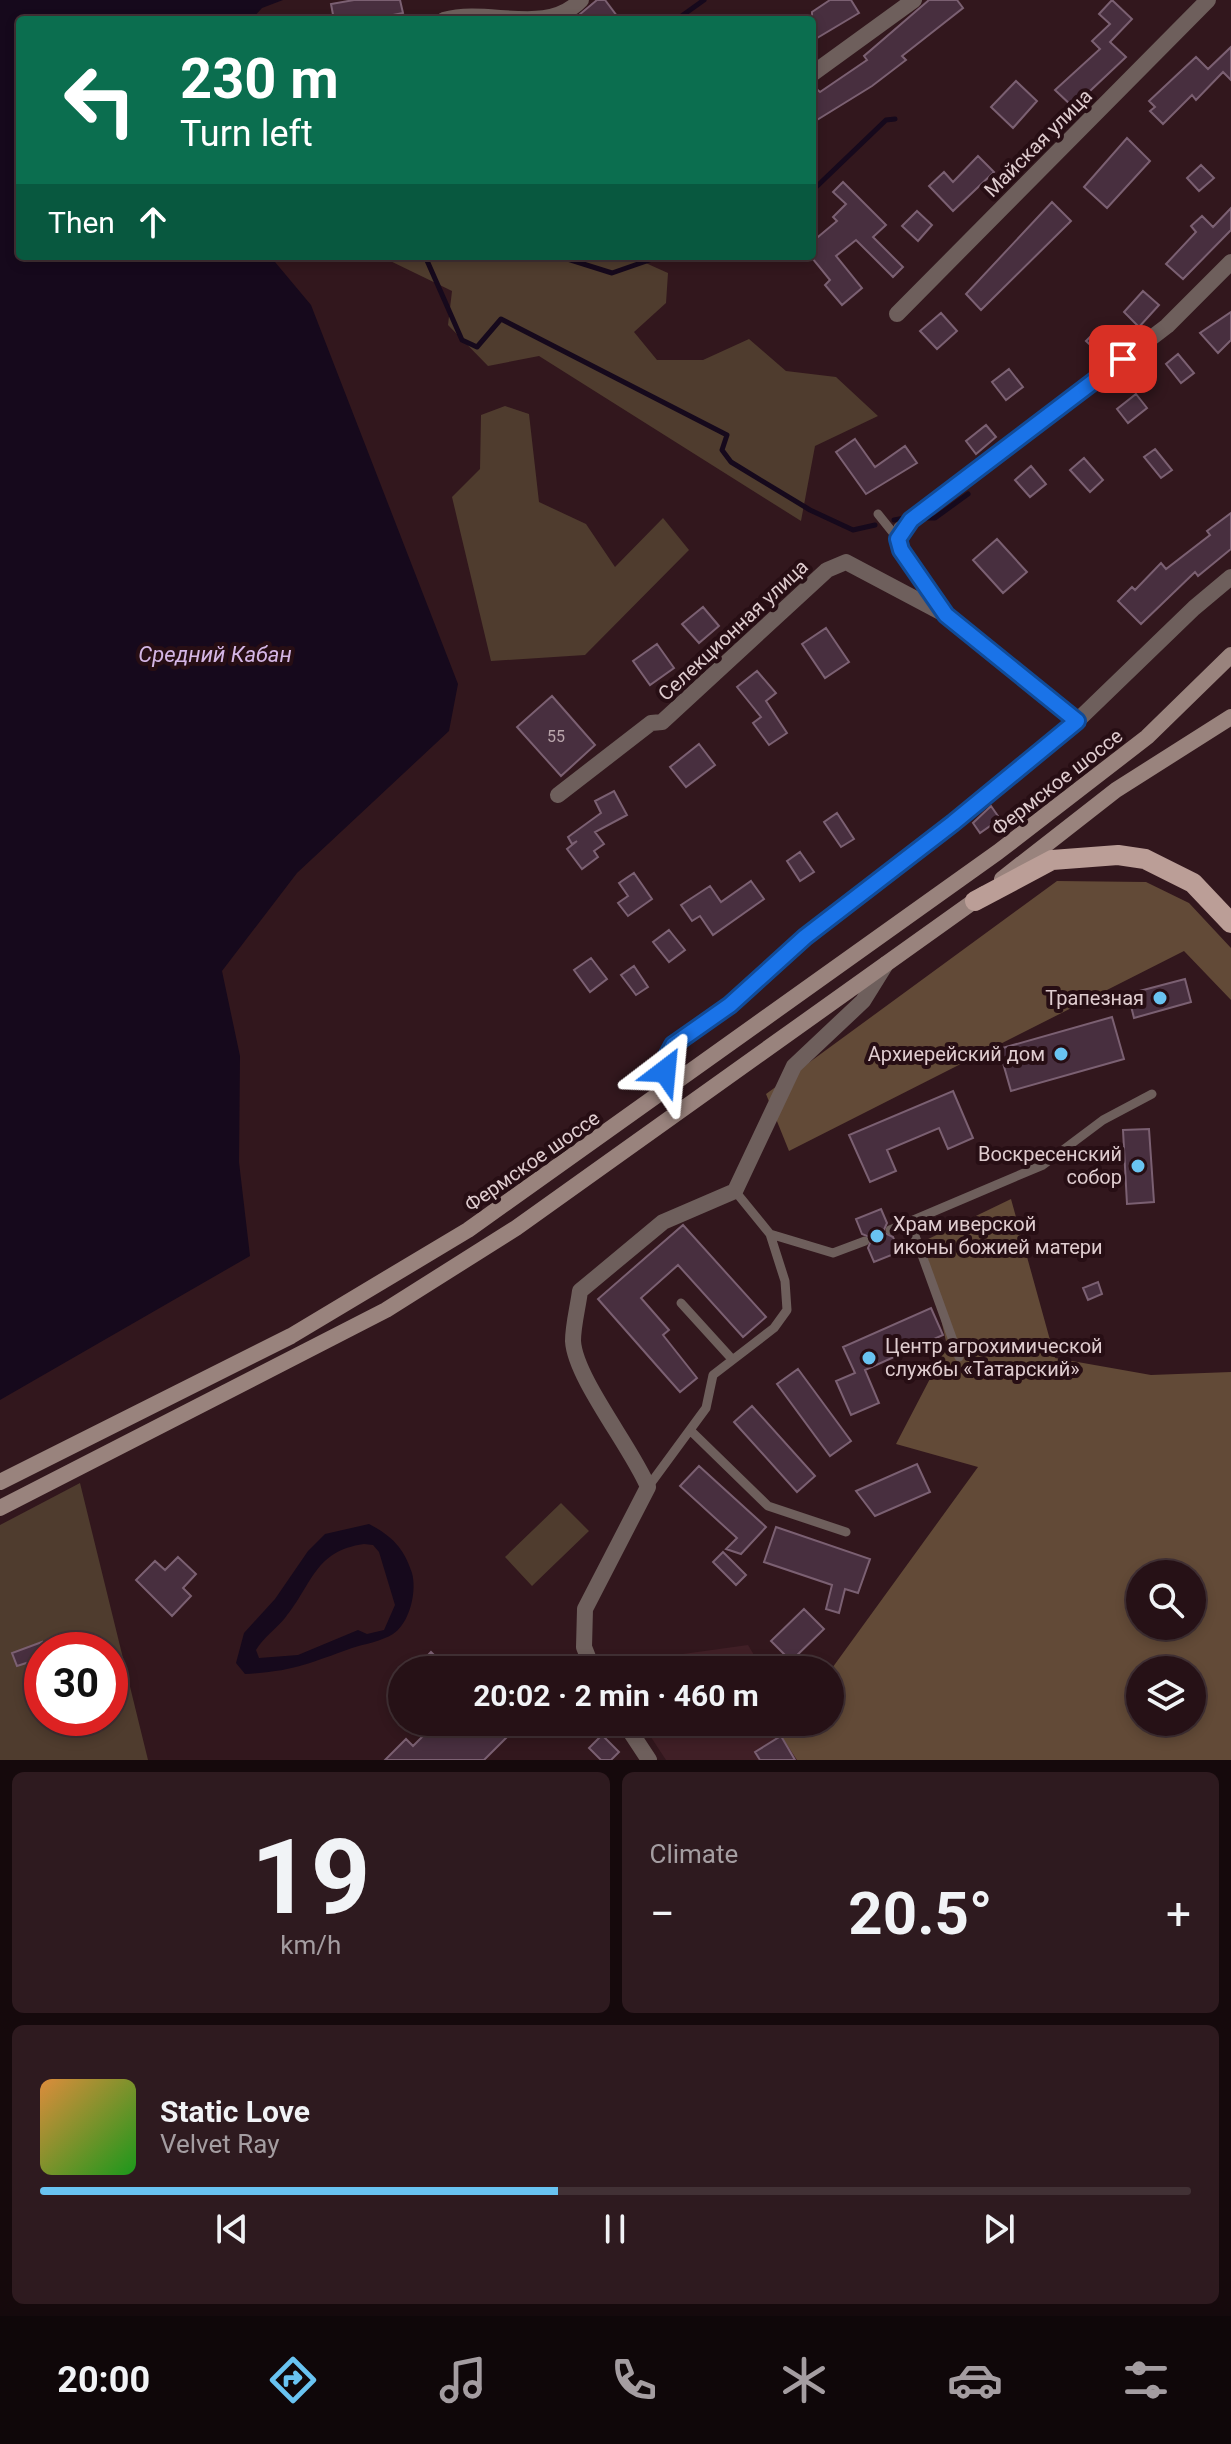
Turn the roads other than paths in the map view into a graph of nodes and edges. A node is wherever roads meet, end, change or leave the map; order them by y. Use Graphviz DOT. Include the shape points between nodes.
graph roads {
  1 [pos="581,0"];
  2 [pos="914,0"];
  3 [pos="1208,0"];
  4 [pos="557,16"];
  5 [pos="816,71"];
  6 [pos="1231,262"];
  7 [pos="897,314"];
  8 [pos="878,514"];
  9 [pos="898,539"];
  10 [pos="1231,577"];
  11 [pos="946,615"];
  12 [pos="1231,655"];
  13 [pos="1231,717"];
  14 [pos="1077,721"];
  15 [pos="558,795"];
  16 [pos="975,901"];
  17 [pos="1231,923"];
  18 [pos="886,963"];
  19 [pos="675,1085"];
  20 [pos="1152,1094"];
  21 [pos="735,1191"];
  22 [pos="910,1222"];
  23 [pos="890,1230"];
  24 [pos="770,1234"];
  25 [pos="865,1241"];
  26 [pos="681,1303"];
  27 [pos="959,1357"];
  28 [pos="731,1358"];
  29 [pos="691,1431"];
  30 [pos="0,1482"];
  31 [pos="648,1487"];
  32 [pos="0,1508"];
  33 [pos="846,1532"];
  34 [pos="588,1656"];
  35 [pos="633,1736"];
  36 [pos="649,1760"];
  1 -- 4 [label="street"];
  2 -- 5 [label="street"];
  3 -- 7 [label="street, Майская улица"];
  6 -- 9 [label="street" via="1167,326 911,520"];
  8 -- 9 [label="lane"];
  9 -- 11 [label="street"];
  10 -- 14 [label="street"];
  11 -- 14 [label="street"];
  11 -- 15 [label="street, Селекционная улица" via="846,562 827,570 662,722 651,723"];
  12 -- 19 [label="main road, Фермское шоссе" via="1094,780"];
  13 -- 16 [label="main road" via="1116,790"];
  14 -- 19 [label="street" via="805,937 730,1005 673,1045 665,1071"];
  16 -- 17 [label="main road" via="1052,860 1118,855 1145,859 1193,883"];
  16 -- 18 [label="main road"];
  18 -- 21 [label="street" via="863,1001 794,1066"];
  18 -- 32 [label="main road" via="516,1228 386,1310"];
  19 -- 30 [label="main road, Фермское шоссе" via="468,1230 291,1336"];
  20 -- 22 [label="lane" via="1103,1120 1043,1165"];
  21 -- 24 [label="lane"];
  21 -- 31 [label="street" via="663,1222 580,1291 573,1343 593,1392"];
  22 -- 23 [label="lane"];
  22 -- 27 [label="lane"];
  24 -- 25 [label="lane" via="833,1253"];
  24 -- 28 [label="lane" via="785,1281 787,1310 774,1328"];
  26 -- 28 [label="lane"];
  28 -- 29 [label="lane" via="713,1375 706,1408"];
  29 -- 31 [label="lane"];
  29 -- 33 [label="lane" via="768,1506"];
  31 -- 34 [label="street" via="585,1609"];
  35 -- 36 [label="street"];
}
